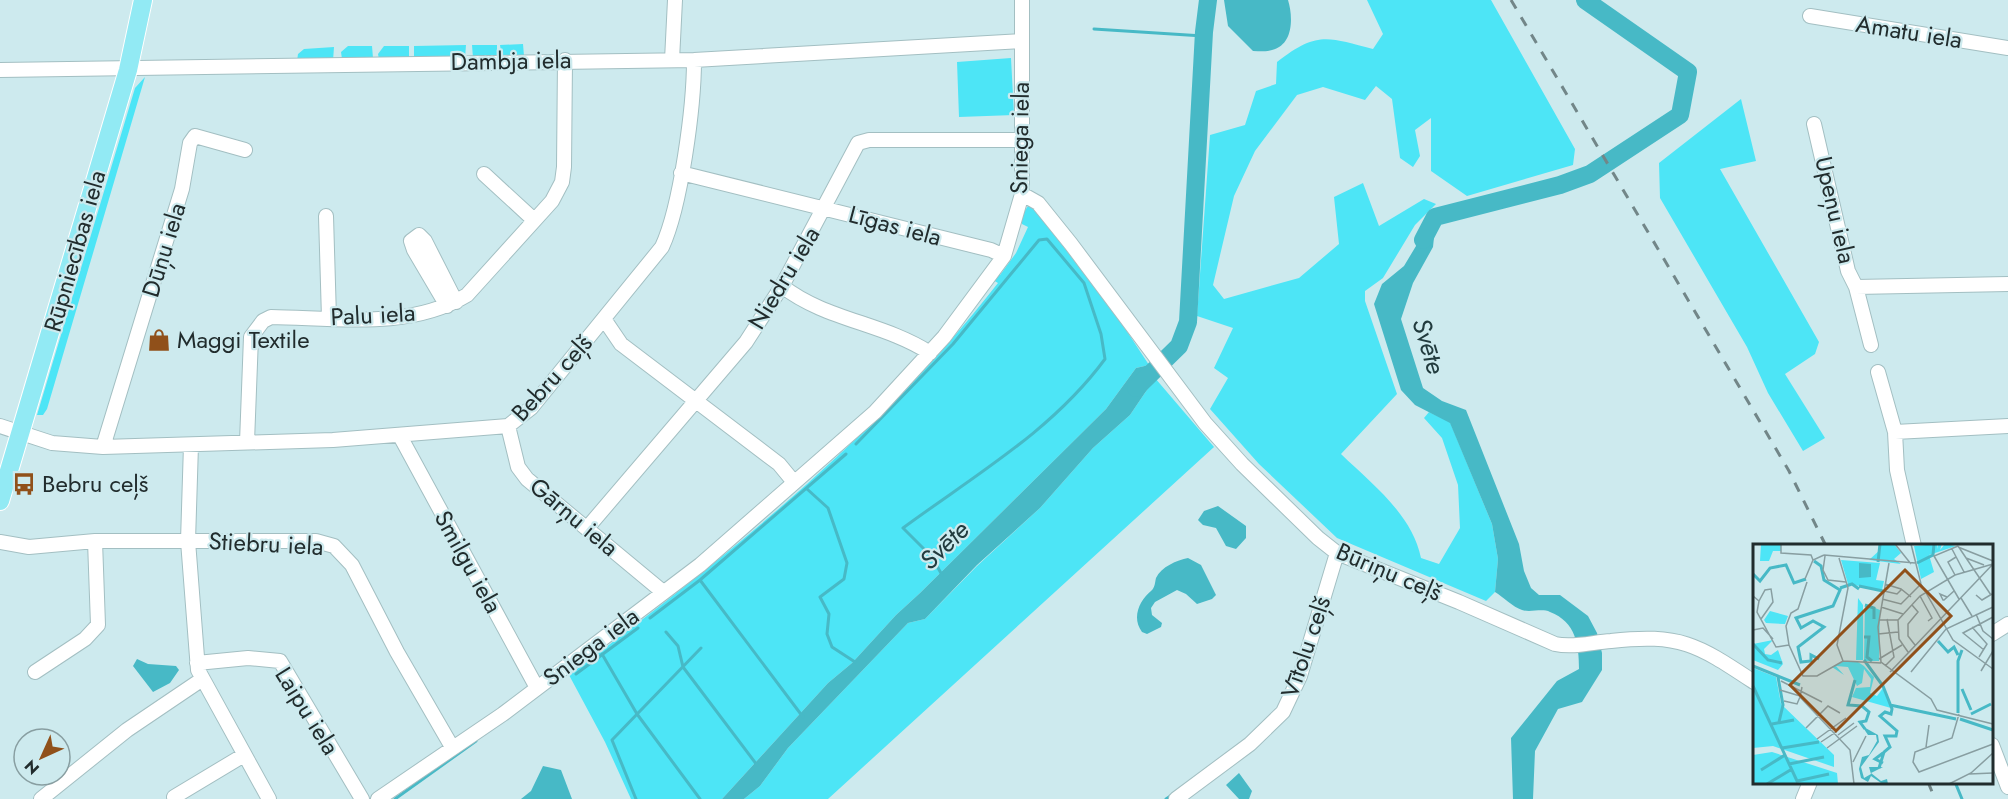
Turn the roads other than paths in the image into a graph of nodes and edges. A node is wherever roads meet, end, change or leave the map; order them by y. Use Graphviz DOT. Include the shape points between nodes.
graph roads {
  1 [pos="143,0"];
  2 [pos="675,0"];
  3 [pos="1022,0"];
  4 [pos="1810,16"];
  5 [pos="1022,41"];
  6 [pos="2008,48"];
  7 [pos="565,60"];
  8 [pos="672,60"];
  9 [pos="694,60"];
  10 [pos="0,70"];
  11 [pos="128,70"];
  12 [pos="1814,124"];
  13 [pos="1022,140"];
  14 [pos="245,150"];
  15 [pos="681,173"];
  16 [pos="484,174"];
  17 [pos="1022,194"];
  18 [pos="825,207"];
  19 [pos="326,216"];
  20 [pos="534,220"];
  21 [pos="1004,256"];
  22 [pos="2008,284"];
  23 [pos="782,286"];
  24 [pos="1856,287"];
  25 [pos="328,318"];
  26 [pos="604,319"];
  27 [pos="1871,345"];
  28 [pos="930,352"];
  29 [pos="1878,372"];
  30 [pos="696,400"];
  31 [pos="0,426"];
  32 [pos="508,426"];
  33 [pos="2008,426"];
  34 [pos="1896,432"];
  35 [pos="21,433"];
  36 [pos="400,436"];
  37 [pos="247,442"];
  38 [pos="191,445"];
  39 [pos="103,447"];
  40 [pos="793,481"];
  41 [pos="0,501"];
  42 [pos="588,527"];
  43 [pos="95,541"];
  44 [pos="188,541"];
  45 [pos="0,542"];
  46 [pos="1914,544"];
  47 [pos="1337,554"];
  48 [pos="663,592"];
  49 [pos="2008,624"];
  50 [pos="1993,633"];
  51 [pos="197,663"];
  52 [pos="35,672"];
  53 [pos="201,680"];
  54 [pos="1753,681"];
  55 [pos="537,688"];
  56 [pos="452,747"];
  57 [pos="1993,749"];
  58 [pos="244,755"];
  59 [pos="1810,784"];
  60 [pos="2008,787"];
  61 [pos="174,796"];
  62 [pos="41,799"];
  63 [pos="269,799"];
  64 [pos="362,799"];
  65 [pos="378,799"];
  66 [pos="1176,799"];
  67 [pos="1803,799"];
  1 -- 11 [label="main road, Rūpniecības iela"];
  2 -- 8 [label="street"];
  3 -- 5 [label="street, Sniega iela"];
  4 -- 6 [label="street, Amatu iela"];
  5 -- 9 [label="street, Dambja iela"];
  5 -- 13 [label="street, Sniega iela"];
  7 -- 8 [label="street, Dambja iela"];
  7 -- 11 [label="street, Dambja iela"];
  7 -- 20 [label="street, Palu iela" via="562,182 552,201"];
  8 -- 9 [label="street, Dambja iela"];
  9 -- 15 [label="street, Bebru ceļš" via="694,87"];
  10 -- 11 [label="street, Dambja iela"];
  11 -- 35 [label="main road, Rūpniecības iela"];
  12 -- 24 [label="street, Upeņu iela" via="1848,271"];
  13 -- 17 [label="street, Sniega iela"];
  13 -- 18 [label="street, Niedru iela" via="858,143"];
  14 -- 39 [label="street, Dūņu iela" via="203,136 195,136 190,143 182,189"];
  15 -- 18 [label="street, Līgas iela"];
  15 -- 26 [label="street, Bebru ceļš" via="662,247"];
  16 -- 20 [label="street"];
  17 -- 21 [label="street, Sniega iela"];
  17 -- 47 [label="street, Būriņu ceļš" via="1038,203 1206,423 1242,464"];
  18 -- 21 [label="street, Līgas iela"];
  18 -- 23 [label="street, Niedru iela"];
  19 -- 25 [label="street"];
  20 -- 25 [label="street, Palu iela" via="467,295 452,304 416,316"];
  21 -- 28 [label="street, Sniega iela"];
  22 -- 24 [label="street, Upeņu iela"];
  23 -- 28 [label="street" via="819,308"];
  23 -- 30 [label="street, Niedru iela" via="746,342"];
  24 -- 27 [label="street"];
  25 -- 37 [label="street, Palu iela" via="271,318 255,329 251,336"];
  26 -- 30 [label="street" via="621,344"];
  26 -- 32 [label="street, Bebru ceļš" via="531,408"];
  28 -- 40 [label="street, Sniega iela" via="875,412"];
  29 -- 34 [label="street"];
  30 -- 40 [label="street" via="779,464"];
  30 -- 42 [label="street, Niedru iela"];
  31 -- 35 [label="street, Bebru ceļš"];
  32 -- 36 [label="street, Bebru ceļš"];
  32 -- 42 [label="street, Gārņu iela" via="522,473"];
  33 -- 34 [label="street"];
  34 -- 46 [label="street" via="1897,470"];
  35 -- 39 [label="street, Bebru ceļš" via="68,447"];
  35 -- 41 [label="main road, Rūpniecības iela"];
  36 -- 37 [label="street, Bebru ceļš"];
  36 -- 55 [label="street, Smilgu iela"];
  37 -- 38 [label="street, Bebru ceļš"];
  38 -- 39 [label="street, Bebru ceļš"];
  38 -- 44 [label="street"];
  40 -- 48 [label="street, Sniega iela" via="734,537"];
  42 -- 48 [label="street, Gārņu iela"];
  43 -- 44 [label="street, Stiebru iela"];
  43 -- 45 [label="street, Stiebru iela" via="29,547"];
  43 -- 52 [label="street" via="98,625 85,639"];
  44 -- 51 [label="street"];
  44 -- 56 [label="street, Stiebru iela" via="316,541 333,546 352,565"];
  47 -- 54 [label="street, Būriņu ceļš" via="1555,644 1569,646 1646,637 1673,639 1700,648"];
  47 -- 66 [label="street, Vītolu ceļš" via="1300,676 1283,712 1251,744"];
  48 -- 55 [label="street, Sniega iela"];
  49 -- 50 [label="street"];
  51 -- 53 [label="street"];
  51 -- 64 [label="street, Laipu iela" via="248,658 280,661"];
  53 -- 58 [label="street"];
  53 -- 62 [label="street" via="127,730"];
  55 -- 56 [label="street, Sniega iela"];
  56 -- 65 [label="street, Sniega iela"];
  57 -- 60 [label="street"];
  58 -- 61 [label="street"];
  58 -- 63 [label="street"];
  59 -- 67 [label="street"];
}
